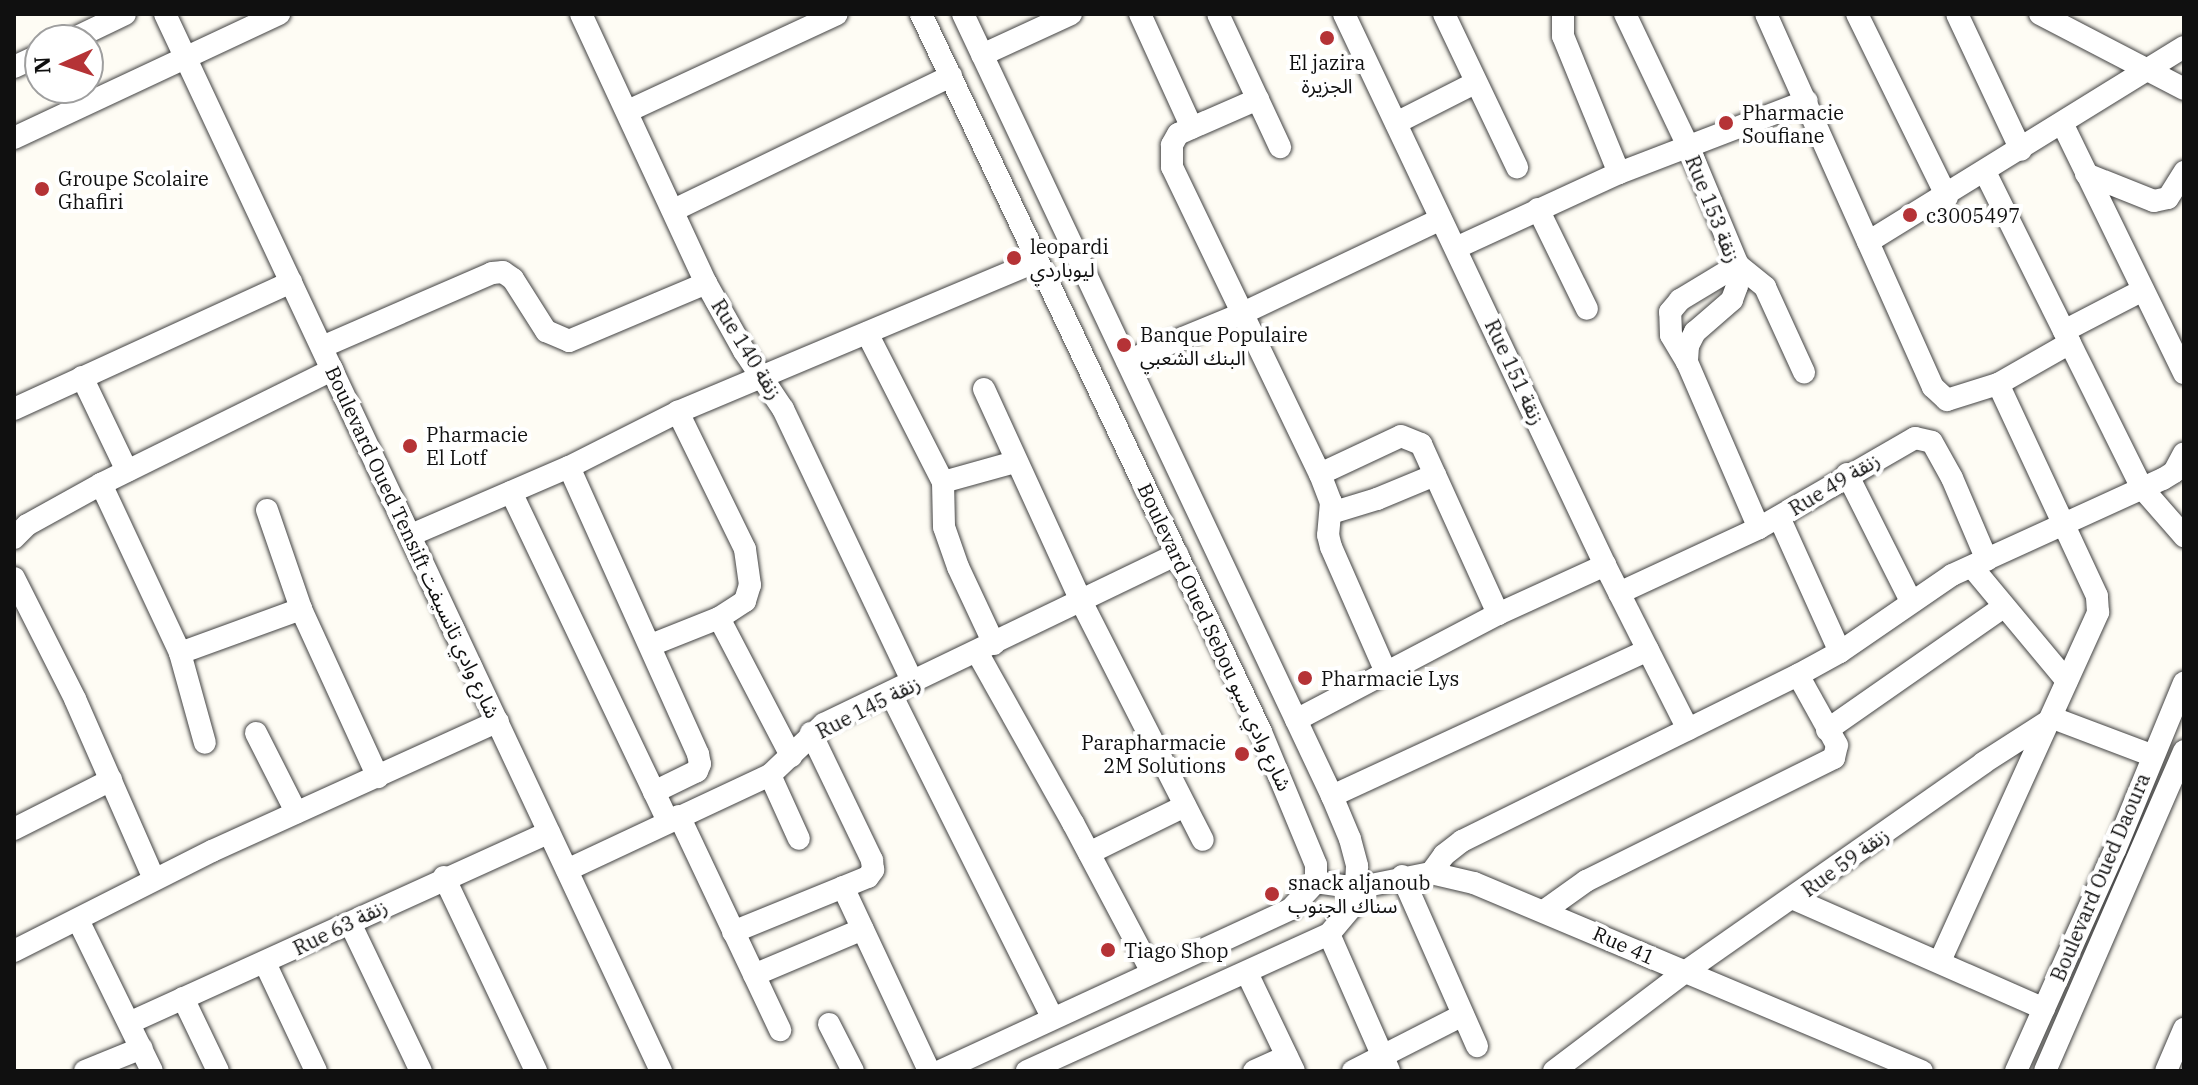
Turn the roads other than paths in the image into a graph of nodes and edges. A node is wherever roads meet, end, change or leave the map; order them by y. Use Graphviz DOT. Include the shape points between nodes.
graph roads {
  1 [pos="125,14"];
  2 [pos="165,14"];
  3 [pos="279,14"];
  4 [pos="581,14"];
  5 [pos="837,14"];
  6 [pos="921,14"];
  7 [pos="963,14"];
  8 [pos="1071,14"];
  9 [pos="1140,14"];
  10 [pos="1218,14"];
  11 [pos="1344,14"];
  12 [pos="1444,14"];
  13 [pos="1563,14"];
  14 [pos="1625,14"];
  15 [pos="1766,14"];
  16 [pos="1857,14"];
  17 [pos="1957,14"];
  18 [pos="2040,14"];
  19 [pos="104,24"];
  20 [pos="2184,47"];
  21 [pos="982,55"];
  22 [pos="185,57"];
  23 [pos="2147,71"];
  24 [pos="951,76"];
  25 [pos="1475,83"];
  26 [pos="2184,89"];
  27 [pos="1258,99"];
  28 [pos="1807,101"];
  29 [pos="628,111"];
  30 [pos="1396,123"];
  31 [pos="2063,125"];
  32 [pos="1192,128"];
  33 [pos="14,138"];
  34 [pos="1280,147"];
  35 [pos="1689,148"];
  36 [pos="2021,150"];
  37 [pos="1517,167"];
  38 [pos="1985,172"];
  39 [pos="2184,172"];
  40 [pos="1619,173"];
  41 [pos="2086,174"];
  42 [pos="1947,197"];
  43 [pos="1538,209"];
  44 [pos="674,210"];
  45 [pos="1441,219"];
  46 [pos="1868,242"];
  47 [pos="1456,248"];
  48 [pos="1038,261"];
  49 [pos="1738,265"];
  50 [pos="291,282"];
  51 [pos="706,283"];
  52 [pos="2143,290"];
  53 [pos="1587,309"];
  54 [pos="1241,314"];
  55 [pos="867,333"];
  56 [pos="2067,337"];
  57 [pos="322,347"];
  58 [pos="1127,361"];
  59 [pos="1687,362"];
  60 [pos="332,370"];
  61 [pos="1804,372"];
  62 [pos="2184,373"];
  63 [pos="764,376"];
  64 [pos="82,377"];
  65 [pos="1998,384"];
  66 [pos="984,389"];
  67 [pos="14,409"];
  68 [pos="678,412"];
  69 [pos="2184,453"];
  70 [pos="1015,462"];
  71 [pos="569,467"];
  72 [pos="127,471"];
  73 [pos="1320,474"];
  74 [pos="1847,474"];
  75 [pos="1435,475"];
  76 [pos="943,482"];
  77 [pos="101,484"];
  78 [pos="2142,488"];
  79 [pos="511,492"];
  80 [pos="267,510"];
  81 [pos="1331,513"];
  82 [pos="1779,517"];
  83 [pos="2064,527"];
  84 [pos="1759,528"];
  85 [pos="411,535"];
  86 [pos="2184,536"];
  87 [pos="14,538"];
  88 [pos="1177,554"];
  89 [pos="1979,563"];
  90 [pos="1605,565"];
  91 [pos="14,578"];
  92 [pos="1619,593"];
  93 [pos="1081,601"];
  94 [pos="1911,601"];
  95 [pos="2003,607"];
  96 [pos="301,609"];
  97 [pos="1498,614"];
  98 [pos="719,618"];
  99 [pos="651,645"];
  100 [pos="985,648"];
  101 [pos="1648,650"];
  102 [pos="1840,652"];
  103 [pos="180,653"];
  104 [pos="1386,672"];
  105 [pos="1798,675"];
  106 [pos="2067,681"];
  107 [pos="913,683"];
  108 [pos="2184,683"];
  109 [pos="891,694"];
  110 [pos="2053,718"];
  111 [pos="1296,720"];
  112 [pos="498,721"];
  113 [pos="1688,729"];
  114 [pos="1827,730"];
  115 [pos="256,733"];
  116 [pos="811,733"];
  117 [pos="205,743"];
  118 [pos="2184,751"];
  119 [pos="2151,755"];
  120 [pos="791,756"];
  121 [pos="770,775"];
  122 [pos="378,777"];
  123 [pos="111,780"];
  124 [pos="654,792"];
  125 [pos="1332,796"];
  126 [pos="1185,806"];
  127 [pos="296,812"];
  128 [pos="674,819"];
  129 [pos="14,829"];
  130 [pos="549,832"];
  131 [pos="799,839"];
  132 [pos="1203,840"];
  133 [pos="1089,853"];
  134 [pos="567,870"];
  135 [pos="1431,873"];
  136 [pos="1402,876"];
  137 [pos="444,877"];
  138 [pos="154,879"];
  139 [pos="1316,882"];
  140 [pos="843,887"];
  141 [pos="1356,888"];
  142 [pos="1794,899"];
  143 [pos="1544,911"];
  144 [pos="78,920"];
  145 [pos="350,923"];
  146 [pos="863,929"];
  147 [pos="733,932"];
  148 [pos="1329,934"];
  149 [pos="14,951"];
  150 [pos="1940,961"];
  151 [pos="265,963"];
  152 [pos="1152,972"];
  153 [pos="1685,972"];
  154 [pos="1247,973"];
  155 [pos="754,975"];
  156 [pos="183,998"];
  157 [pos="2044,1009"];
  158 [pos="1463,1015"];
  159 [pos="1052,1017"];
  160 [pos="131,1022"];
  161 [pos="829,1024"];
  162 [pos="2184,1029"];
  163 [pos="780,1030"];
  164 [pos="1477,1046"];
  165 [pos="142,1048"];
  166 [pos="1291,1064"];
  167 [pos="1387,1064"];
  168 [pos="1894,1066"];
  169 [pos="2173,1066"];
  170 [pos="85,1071"];
  171 [pos="152,1071"];
  172 [pos="218,1071"];
  173 [pos="316,1071"];
  174 [pos="421,1071"];
  175 [pos="536,1071"];
  176 [pos="661,1071"];
  177 [pos="853,1071"];
  178 [pos="929,1071"];
  179 [pos="941,1071"];
  180 [pos="1027,1071"];
  181 [pos="1254,1071"];
  182 [pos="1353,1071"];
  183 [pos="1554,1071"];
  184 [pos="1922,1071"];
  185 [pos="2016,1071"];
  186 [pos="2045,1071"];
  1 -- 19 [label="street"];
  2 -- 22 [label="street, Boulevard Oued Tensift شارع وادي تانسيفت"];
  3 -- 22 [label="street"];
  4 -- 29 [label="street, Rue 140 زنقة"];
  5 -- 29 [label="street"];
  6 -- 24 [label="street, Boulevard Oued Sebou شارع وادي سبو"];
  7 -- 21 [label="street, Boulevard Oued Sebou شارع وادي سبو"];
  8 -- 21 [label="street"];
  9 -- 32 [label="street"];
  10 -- 27 [label="street"];
  11 -- 30 [label="street, Rue 151 زنقة"];
  12 -- 25 [label="street"];
  13 -- 40 [label="street" via="1563,36"];
  14 -- 35 [label="street, Rue 153 زنقة"];
  15 -- 28 [label="street"];
  16 -- 42 [label="street"];
  17 -- 36 [label="street"];
  18 -- 23 [label="street"];
  20 -- 23 [label="street"];
  21 -- 58 [label="street, Boulevard Oued Sebou شارع وادي سبو"];
  22 -- 33 [label="street"];
  22 -- 50 [label="street, Boulevard Oued Tensift شارع وادي تانسيفت"];
  23 -- 26 [label="street"];
  23 -- 31 [label="street"];
  24 -- 44 [label="street"];
  24 -- 48 [label="street, Boulevard Oued Sebou شارع وادي سبو"];
  25 -- 30 [label="street"];
  25 -- 37 [label="street"];
  27 -- 32 [label="street"];
  27 -- 34 [label="street"];
  28 -- 35 [label="street"];
  28 -- 46 [label="street"];
  29 -- 44 [label="street, Rue 140 زنقة"];
  30 -- 45 [label="street, Rue 151 زنقة"];
  31 -- 36 [label="street"];
  31 -- 41 [label="street"];
  32 -- 54 [label="street" via="1178,134 1172,145 1172,167"];
  35 -- 40 [label="street"];
  35 -- 49 [label="street, Rue 153 زنقة"];
  36 -- 38 [label="street"];
  38 -- 42 [label="street"];
  38 -- 56 [label="street"];
  39 -- 41 [label="street" via="2168,198 2154,201"];
  40 -- 43 [label="street"];
  41 -- 52 [label="street"];
  42 -- 46 [label="street"];
  43 -- 47 [label="street"];
  43 -- 53 [label="street"];
  44 -- 51 [label="street, Rue 140 زنقة"];
  45 -- 47 [label="street, Rue 151 زنقة"];
  45 -- 54 [label="street"];
  46 -- 65 [label="street" via="1933,387 1947,400"];
  47 -- 90 [label="street, Rue 151 زنقة"];
  48 -- 55 [label="street"];
  48 -- 88 [label="street, Boulevard Oued Sebou شارع وادي سبو"];
  49 -- 59 [label="street, Rue 153 زنقة" via="1732,300 1695,332"];
  49 -- 59 [label="street" via="1680,300 1670,312 1671,335"];
  49 -- 61 [label="street" via="1765,287"];
  50 -- 57 [label="street, Boulevard Oued Tensift شارع وادي تانسيفت"];
  50 -- 64 [label="street"];
  51 -- 57 [label="street" via="569,341 546,331 513,279 492,273"];
  51 -- 63 [label="street, Rue 140 زنقة"];
  52 -- 56 [label="street"];
  52 -- 62 [label="street"];
  54 -- 58 [label="street"];
  54 -- 73 [label="street"];
  55 -- 63 [label="street"];
  55 -- 76 [label="street"];
  56 -- 65 [label="street"];
  56 -- 78 [label="street"];
  57 -- 60 [label="street, Boulevard Oued Tensift شارع وادي تانسيفت"];
  58 -- 111 [label="street, Boulevard Oued Sebou شارع وادي سبو"];
  59 -- 84 [label="street"];
  60 -- 72 [label="street"];
  60 -- 85 [label="street, Boulevard Oued Tensift شارع وادي تانسيفت"];
  63 -- 68 [label="street"];
  63 -- 107 [label="street, Rue 140 زنقة"];
  64 -- 67 [label="street"];
  64 -- 72 [label="street"];
  65 -- 83 [label="street"];
  66 -- 70 [label="street"];
  68 -- 71 [label="street"];
  68 -- 98 [label="street" via="745,549 750,570 745,601"];
  69 -- 78 [label="street" via="2174,472"];
  70 -- 76 [label="street"];
  70 -- 93 [label="street"];
  71 -- 79 [label="street"];
  71 -- 99 [label="street"];
  72 -- 77 [label="street"];
  73 -- 75 [label="street" via="1401,436 1421,444"];
  73 -- 81 [label="street"];
  74 -- 82 [label="street, Rue 49 زنقة"];
  74 -- 89 [label="street, Rue 49 زنقة" via="1915,438 1932,442 1952,478"];
  74 -- 94 [label="street"];
  75 -- 81 [label="street"];
  75 -- 97 [label="street"];
  76 -- 100 [label="street" via="944,527"];
  77 -- 87 [label="street" via="27,525"];
  77 -- 103 [label="street"];
  78 -- 83 [label="street"];
  78 -- 86 [label="street"];
  79 -- 85 [label="street"];
  79 -- 124 [label="street"];
  80 -- 96 [label="street"];
  81 -- 104 [label="street" via="1331,547"];
  82 -- 84 [label="street, Rue 49 زنقة"];
  82 -- 102 [label="street"];
  83 -- 89 [label="street"];
  83 -- 106 [label="street" via="2098,604"];
  84 -- 92 [label="street, Rue 49 زنقة"];
  85 -- 112 [label="street, Boulevard Oued Tensift شارع وادي تانسيفت"];
  88 -- 93 [label="street, Rue 145 زنقة"];
  88 -- 139 [label="street, Boulevard Oued Sebou شارع وادي سبو" via="1312,849"];
  89 -- 94 [label="street"];
  89 -- 95 [label="street"];
  90 -- 92 [label="street, Rue 151 زنقة"];
  90 -- 97 [label="street"];
  91 -- 123 [label="street"];
  92 -- 101 [label="street, Rue 151 زنقة"];
  93 -- 100 [label="street, Rue 145 زنقة"];
  93 -- 126 [label="street"];
  94 -- 102 [label="street"];
  95 -- 106 [label="street"];
  95 -- 114 [label="street"];
  96 -- 103 [label="street"];
  96 -- 122 [label="street"];
  97 -- 104 [label="street"];
  98 -- 99 [label="street"];
  98 -- 120 [label="street"];
  99 -- 124 [label="street" via="700,764 697,771"];
  100 -- 107 [label="street, Rue 145 زنقة"];
  100 -- 133 [label="street"];
  101 -- 113 [label="street, Rue 151 زنقة"];
  101 -- 125 [label="street"];
  102 -- 105 [label="street"];
  103 -- 117 [label="street"];
  104 -- 111 [label="street"];
  105 -- 113 [label="street"];
  105 -- 114 [label="street"];
  106 -- 110 [label="street"];
  107 -- 109 [label="street, Rue 145 زنقة"];
  108 -- 119 [label="street, Boulevard Oued Daoura"];
  109 -- 116 [label="street, Rue 145 زنقة"];
  109 -- 159 [label="street"];
  110 -- 119 [label="street"];
  110 -- 142 [label="street, Rue 59 زنقة"];
  110 -- 150 [label="street"];
  111 -- 125 [label="street, Boulevard Oued Sebou شارع وادي سبو"];
  112 -- 122 [label="street"];
  112 -- 130 [label="street, Boulevard Oued Tensift شارع وادي تانسيفت"];
  113 -- 135 [label="street" via="1462,841"];
  114 -- 143 [label="street" via="1837,745 1834,758 1586,881"];
  115 -- 127 [label="street"];
  116 -- 120 [label="street, Rue 145 زنقة"];
  116 -- 140 [label="street" via="872,860 868,877"];
  118 -- 186 [label="street, Boulevard Oued Daoura"];
  119 -- 157 [label="street, Boulevard Oued Daoura"];
  120 -- 121 [label="street, Rue 145 زنقة"];
  121 -- 128 [label="street, Rue 145 زنقة"];
  121 -- 131 [label="street"];
  122 -- 127 [label="street"];
  123 -- 129 [label="street"];
  123 -- 138 [label="street"];
  124 -- 128 [label="street"];
  125 -- 141 [label="street, Boulevard Oued Sebou شارع وادي سبو" via="1350,839"];
  126 -- 132 [label="street"];
  126 -- 133 [label="street"];
  127 -- 138 [label="street"];
  128 -- 134 [label="street, Rue 145 زنقة"];
  128 -- 147 [label="street"];
  130 -- 134 [label="street, Boulevard Oued Tensift شارع وادي تانسيفت"];
  130 -- 137 [label="street, Rue 63 زنقة"];
  133 -- 152 [label="street"];
  134 -- 176 [label="street, Boulevard Oued Tensift شارع وادي تانسيفت"];
  135 -- 136 [label="street, Rue 41"];
  135 -- 143 [label="street, Rue 41" via="1474,883"];
  136 -- 141 [label="street, Rue 41"];
  136 -- 158 [label="street"];
  137 -- 145 [label="street, Rue 63 زنقة"];
  137 -- 175 [label="street"];
  138 -- 144 [label="street"];
  139 -- 141 [label="street, Rue 41"];
  139 -- 152 [label="street" via="1291,909"];
  140 -- 146 [label="street"];
  140 -- 147 [label="street"];
  141 -- 148 [label="street" via="1351,908"];
  142 -- 150 [label="street"];
  142 -- 153 [label="street, Rue 59 زنقة"];
  143 -- 153 [label="street, Rue 41"];
  144 -- 149 [label="street"];
  144 -- 160 [label="street"];
  145 -- 151 [label="street, Rue 63 زنقة"];
  145 -- 174 [label="street"];
  146 -- 155 [label="street"];
  146 -- 178 [label="street"];
  147 -- 155 [label="street"];
  148 -- 154 [label="street"];
  148 -- 167 [label="street"];
  150 -- 157 [label="street"];
  151 -- 156 [label="street, Rue 63 زنقة"];
  151 -- 173 [label="street"];
  152 -- 159 [label="street"];
  153 -- 168 [label="street, Rue 41"];
  153 -- 183 [label="street, Rue 59 زنقة"];
  154 -- 166 [label="street"];
  154 -- 180 [label="street"];
  155 -- 163 [label="street"];
  156 -- 160 [label="street, Rue 63 زنقة"];
  156 -- 172 [label="street"];
  157 -- 185 [label="street, Boulevard Oued Daoura"];
  158 -- 164 [label="street"];
  158 -- 167 [label="street"];
  159 -- 179 [label="street"];
  160 -- 165 [label="street"];
  161 -- 177 [label="street"];
  162 -- 169 [label="street"];
  165 -- 170 [label="street"];
  165 -- 171 [label="street"];
  166 -- 181 [label="street"];
  167 -- 182 [label="street"];
  168 -- 184 [label="street, Rue 41"];
}
